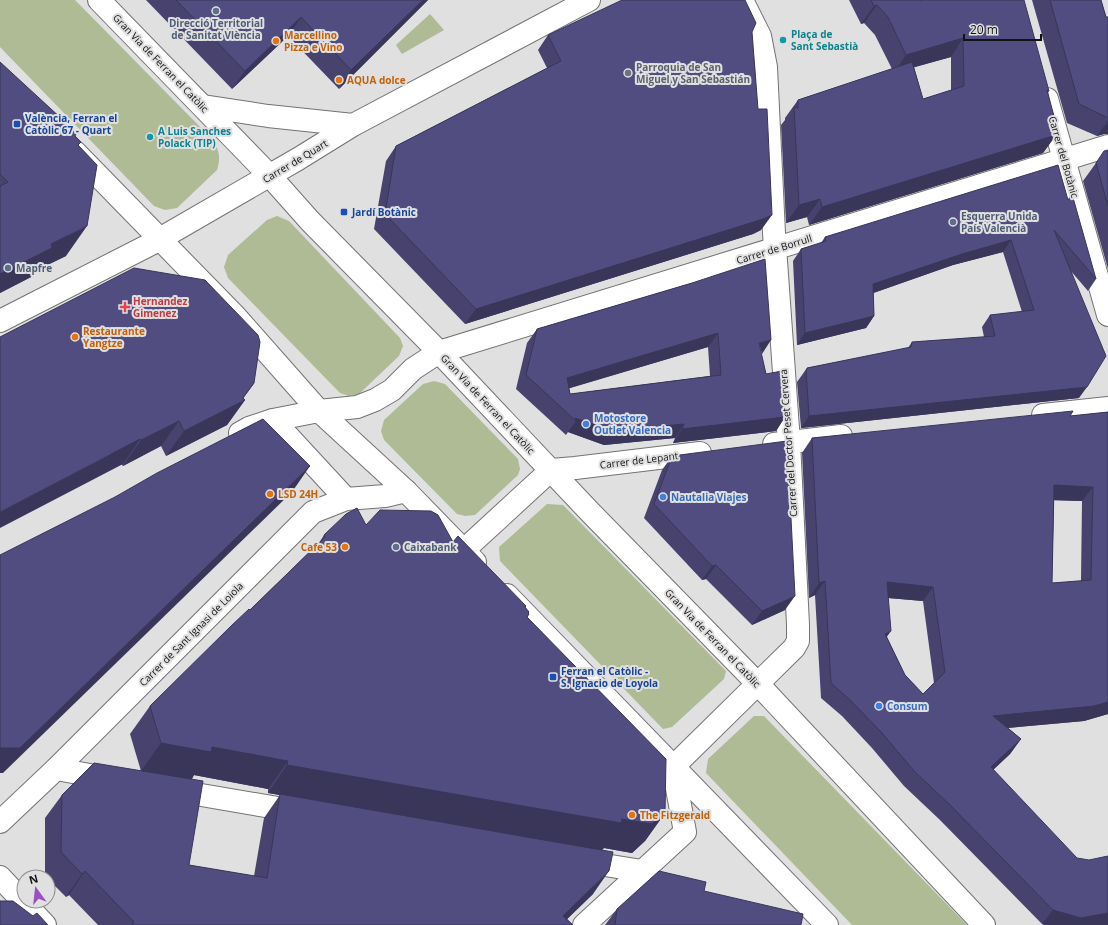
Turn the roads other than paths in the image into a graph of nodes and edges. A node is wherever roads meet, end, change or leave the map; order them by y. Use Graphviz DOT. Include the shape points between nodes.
graph roads {
  1 [pos="99,0"];
  2 [pos="742,0"];
  3 [pos="586,1"];
  4 [pos="1042,83"];
  5 [pos="203,106"];
  6 [pos="353,125"];
  7 [pos="60,137"];
  8 [pos="1108,146"];
  9 [pos="1064,159"];
  10 [pos="270,176"];
  11 [pos="159,239"];
  12 [pos="776,248"];
  13 [pos="1108,315"];
  14 [pos="0,321"];
  15 [pos="439,352"];
  16 [pos="1108,408"];
  17 [pos="319,411"];
  18 [pos="1022,417"];
  19 [pos="273,420"];
  20 [pos="858,434"];
  21 [pos="789,442"];
  22 [pos="220,443"];
  23 [pos="751,446"];
  24 [pos="720,450"];
  25 [pos="551,470"];
  26 [pos="406,491"];
  27 [pos="346,499"];
  28 [pos="464,550"];
  29 [pos="757,683"];
  30 [pos="673,767"];
  31 [pos="56,770"];
  32 [pos="322,816"];
  33 [pos="0,822"];
  34 [pos="564,858"];
  35 [pos="642,871"];
  36 [pos="0,877"];
  37 [pos="44,925"];
  38 [pos="584,925"];
  39 [pos="827,925"];
  40 [pos="984,925"];
  1 -- 5 [label="street, Gran Via de Ferran el Catòlic"];
  2 -- 12 [label="street, Carrer del Doctor Peset Cervera" via="760,36 766,67"];
  3 -- 6 [label="street, Carrer de Quart"];
  4 -- 9 [label="street, Carrer del Botànic"];
  5 -- 6 [label="street"];
  5 -- 10 [label="street, Gran Via de Ferran el Catòlic"];
  6 -- 10 [label="street, Carrer de Quart"];
  7 -- 11 [label="street"];
  8 -- 9 [label="street, Carrer de Borrull"];
  9 -- 12 [label="street, Carrer de Borrull"];
  9 -- 13 [label="street, Carrer del Botànic"];
  10 -- 11 [label="street, Carrer de Quart"];
  10 -- 15 [label="street, Gran Via de Ferran el Catòlic" via="310,221"];
  11 -- 14 [label="street, Carrer de Quart"];
  11 -- 17 [label="street" via="236,316"];
  12 -- 15 [label="street, Carrer de Borrull"];
  12 -- 21 [label="street, Carrer del Doctor Peset Cervera"];
  15 -- 17 [label="street, Gran Via de Ferran el Catòlic" via="413,369 392,390 375,400 357,407"];
  15 -- 25 [label="street, Gran Via de Ferran el Catòlic"];
  16 -- 18 [label="street"];
  17 -- 19 [label="street, Gran Via de Ferran el Catòlic"];
  17 -- 26 [label="street"];
  19 -- 22 [label="street, Gran Via de Ferran el Catòlic" via="249,428"];
  19 -- 27 [label="street"];
  20 -- 21 [label="street"];
  21 -- 23 [label="street"];
  21 -- 29 [label="street, Carrer del Doctor Peset Cervera" via="798,641 794,648"];
  24 -- 25 [label="street, Carrer de Lepant"];
  25 -- 28 [label="street"];
  25 -- 29 [label="street, Gran Via de Ferran el Catòlic"];
  26 -- 27 [label="street, Carrer de Sant Ignasi de Loiola" via="385,496"];
  26 -- 28 [label="street"];
  27 -- 31 [label="street, Carrer de Sant Ignasi de Loiola" via="313,512"];
  28 -- 30 [label="street"];
  29 -- 30 [label="street, Carrer del Doctor Peset Cervera"];
  29 -- 40 [label="street, Gran Via de Ferran el Catòlic"];
  30 -- 35 [label="street" via="685,832"];
  30 -- 39 [label="street"];
  31 -- 32 [label="street"];
  31 -- 33 [label="street, Carrer de Sant Ignasi de Loiola"];
  34 -- 35 [label="street"];
  35 -- 38 [label="street"];
  36 -- 37 [label="street"];
}
